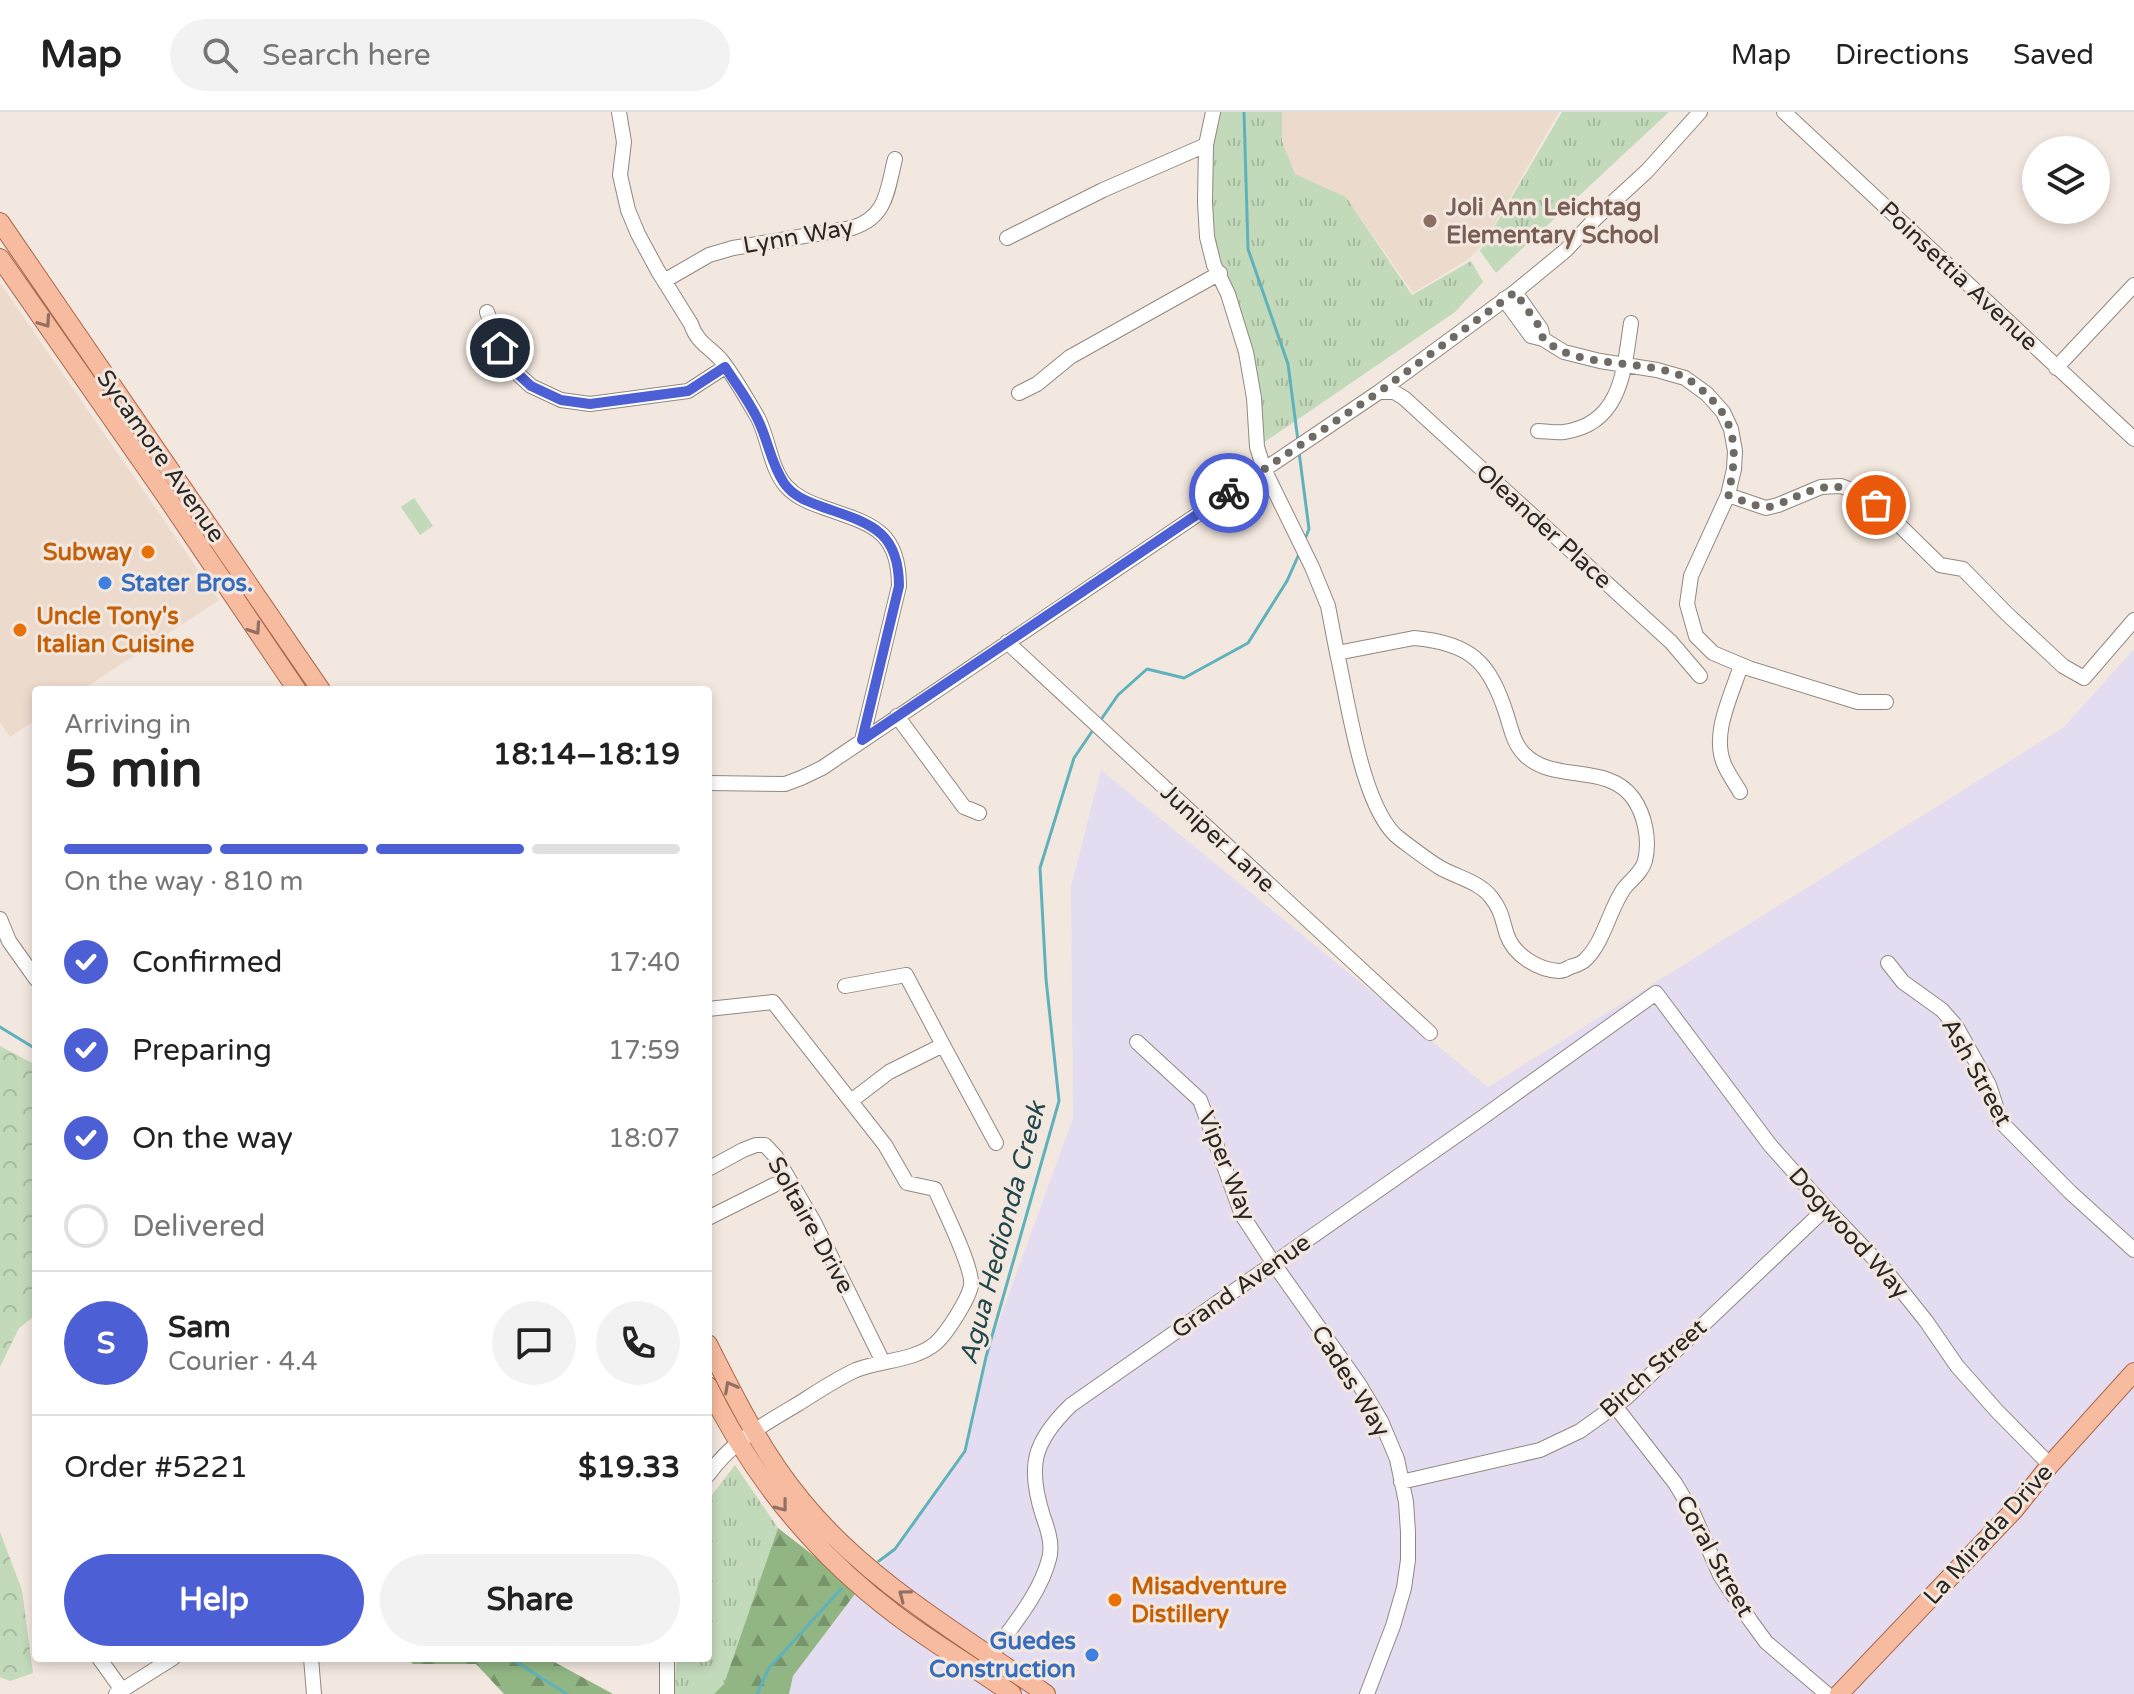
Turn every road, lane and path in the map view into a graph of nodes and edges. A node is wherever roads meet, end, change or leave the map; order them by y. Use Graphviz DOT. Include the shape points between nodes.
graph roads {
  1 [pos="619,112"];
  2 [pos="1213,112"];
  3 [pos="1700,112"];
  4 [pos="1784,112"];
  5 [pos="1206,145"];
  6 [pos="895,159"];
  7 [pos="0,222"];
  8 [pos="1007,238"];
  9 [pos="0,258"];
  10 [pos="1220,273"];
  11 [pos="664,281"];
  12 [pos="2134,285"];
  13 [pos="1510,296"];
  14 [pos="487,312"];
  15 [pos="1631,323"];
  16 [pos="1625,365"];
  17 [pos="725,367"];
  18 [pos="2056,368"];
  19 [pos="1379,392"];
  20 [pos="1019,393"];
  21 [pos="1538,431"];
  22 [pos="2134,439"];
  23 [pos="1264,469"];
  24 [pos="1728,495"];
  25 [pos="2134,620"];
  26 [pos="1007,642"];
  27 [pos="1337,653"];
  28 [pos="1741,665"];
  29 [pos="1700,676"];
  30 [pos="294,686"];
  31 [pos="318,686"];
  32 [pos="1886,702"];
  33 [pos="897,716"];
  34 [pos="862,740"];
  35 [pos="712,783"];
  36 [pos="1740,792"];
  37 [pos="979,813"];
  38 [pos="0,919"];
  39 [pos="1888,963"];
  40 [pos="32,973"];
  41 [pos="845,986"];
  42 [pos="1656,993"];
  43 [pos="712,1009"];
  44 [pos="1430,1033"];
  45 [pos="1137,1042"];
  46 [pos="943,1045"];
  47 [pos="851,1101"];
  48 [pos="996,1143"];
  49 [pos="712,1167"];
  50 [pos="774,1185"];
  51 [pos="1826,1208"];
  52 [pos="712,1222"];
  53 [pos="2134,1250"];
  54 [pos="1274,1264"];
  55 [pos="712,1352"];
  56 [pos="883,1362"];
  57 [pos="2134,1372"];
  58 [pos="712,1394"];
  59 [pos="1615,1406"];
  60 [pos="753,1431"];
  61 [pos="737,1442"];
  62 [pos="2050,1465"];
  63 [pos="712,1469"];
  64 [pos="1401,1482"];
  65 [pos="991,1656"];
  66 [pos="101,1662"];
  67 [pos="167,1662"];
  68 [pos="311,1662"];
  69 [pos="667,1662"];
  70 [pos="981,1672"];
  71 [pos="119,1692"];
  72 [pos="314,1694"];
  73 [pos="667,1694"];
  74 [pos="1012,1694"];
  75 [pos="1046,1694"];
  76 [pos="1367,1694"];
  77 [pos="1827,1694"];
  78 [pos="1839,1694"];
  1 -- 11 [label="street" via="624,142 620,175 628,210"];
  2 -- 5 [label="street"];
  3 -- 13 [label="street" via="1566,250"];
  4 -- 18 [label="street, Poinsettia Avenue"];
  5 -- 8 [label="street"];
  5 -- 10 [label="street" via="1207,237"];
  6 -- 11 [label="street, Lynn Way" via="884,202 866,224 733,248 709,255"];
  7 -- 31 [label="main road, Sycamore Avenue"];
  9 -- 30 [label="main road, Sycamore Avenue, one-way"];
  10 -- 20 [label="street" via="1070,357"];
  10 -- 23 [label="street" via="1246,352"];
  11 -- 17 [label="street" via="695,336"];
  12 -- 18 [label="street"];
  13 -- 16 [label="street" via="1531,336 1564,352"];
  13 -- 19 [label="street"];
  14 -- 17 [label="street" via="500,348 519,375 561,400 590,404 688,391"];
  15 -- 16 [label="street"];
  16 -- 21 [label="street" via="1618,392 1598,419 1563,432"];
  16 -- 24 [label="street" via="1685,378 1723,412 1735,451"];
  17 -- 34 [label="street" via="759,421 785,485 801,499 879,530 895,551 899,586"];
  18 -- 22 [label="street, Poinsettia Avenue"];
  19 -- 23 [label="street"];
  19 -- 29 [label="street, Oleander Place" via="1404,398 1671,642"];
  23 -- 26 [label="street"];
  23 -- 27 [label="street" via="1328,606"];
  24 -- 25 [label="street" via="1766,508 1821,487 1841,486 1862,494 1940,565 1963,569 2063,666 2084,678"];
  24 -- 28 [label="street" via="1691,576 1687,604 1696,636 1713,653"];
  26 -- 33 [label="street"];
  26 -- 44 [label="street, Juniper Lane"];
  27 -- 27 [label="street" via="1365,782 1385,824 1439,867 1481,887 1523,957 1561,971 1583,962 1644,862 1645,825 1627,791 1607,778 1576,775 1525,755 1492,676 1469,652 1444,641 1414,638"];
  28 -- 32 [label="street" via="1858,702"];
  28 -- 36 [label="street" via="1720,740 1724,765"];
  33 -- 34 [label="street"];
  33 -- 37 [label="street" via="964,807"];
  34 -- 35 [label="street" via="822,768 785,784"];
  38 -- 40 [label="street"];
  39 -- 53 [label="street, Ash Street" via="1956,1026 1989,1085 2001,1122"];
  41 -- 46 [label="street" via="906,975"];
  42 -- 51 [label="street, Dogwood Way" via="1770,1145"];
  42 -- 54 [label="street, Grand Avenue"];
  43 -- 47 [label="street" via="773,1002"];
  45 -- 54 [label="street, Viper Way" via="1200,1100 1242,1215"];
  46 -- 47 [label="street" via="889,1072"];
  46 -- 48 [label="street"];
  47 -- 56 [label="street" via="907,1183 935,1189 972,1285 937,1342"];
  49 -- 56 [label="street, Soltaire Drive" via="756,1145 765,1145 776,1157"];
  50 -- 52 [label="street"];
  51 -- 59 [label="street, Birch Street"];
  51 -- 62 [label="street, Dogwood Way" via="1886,1271 1957,1366"];
  54 -- 64 [label="street, Cades Way" via="1373,1408 1397,1459"];
  54 -- 65 [label="street, Grand Avenue" via="1056,1419 1034,1472 1050,1555 1032,1597"];
  60 -- 55 [label="main road, one-way"];
  56 -- 60 [label="street" via="834,1382"];
  57 -- 62 [label="main road, La Mirada Drive"];
  58 -- 61 [label="main road"];
  59 -- 64 [label="street, Birch Street" via="1540,1450"];
  59 -- 77 [label="street, Coral Street" via="1675,1483 1720,1575 1766,1642"];
  60 -- 61 [label="street"];
  65 -- 60 [label="main road, one-way" via="908,1599 836,1538 778,1470"];
  61 -- 63 [label="street"];
  61 -- 70 [label="main road, one-way" via="788,1514 858,1585"];
  62 -- 78 [label="main road, La Mirada Drive" via="2015,1509"];
  64 -- 76 [label="street, Cades Way" via="1408,1532 1404,1588"];
  65 -- 70 [label="street, Grand Avenue"];
  65 -- 75 [label="main road"];
  66 -- 71 [label="street"];
  67 -- 71 [label="street"];
  68 -- 72 [label="street"];
  69 -- 73 [label="street"];
  70 -- 74 [label="main road"];
}
